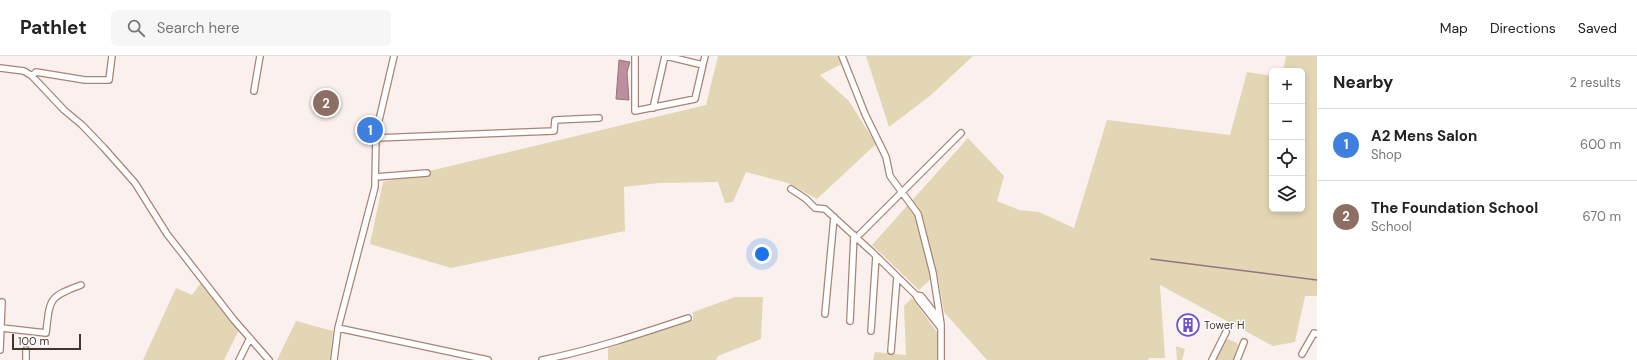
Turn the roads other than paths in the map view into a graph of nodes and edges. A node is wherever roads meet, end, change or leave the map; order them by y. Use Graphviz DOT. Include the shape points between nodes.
graph roads {
  1 [pos="112,56"];
  2 [pos="260,56"];
  3 [pos="394,56"];
  4 [pos="635,56"];
  5 [pos="666,56"];
  6 [pos="705,56"];
  7 [pos="842,56"];
  8 [pos="703,65"];
  9 [pos="0,68"];
  10 [pos="32,76"];
  11 [pos="254,91"];
  12 [pos="653,108"];
  13 [pos="599,118"];
  14 [pos="961,133"];
  15 [pos="376,138"];
  16 [pos="427,173"];
  17 [pos="375,177"];
  18 [pos="792,189"];
  19 [pos="902,191"];
  20 [pos="834,217"];
  21 [pos="857,234"];
  22 [pos="876,256"];
  23 [pos="898,277"];
  24 [pos="81,285"];
  25 [pos="916,295"];
  26 [pos="2,302"];
  27 [pos="825,314"];
  28 [pos="688,318"];
  29 [pos="850,321"];
  30 [pos="940,321"];
  31 [pos="2,328"];
  32 [pos="338,328"];
  33 [pos="941,328"];
  34 [pos="871,331"];
  35 [pos="1226,332"];
  36 [pos="1317,334"];
  37 [pos="250,338"];
  38 [pos="1244,342"];
  39 [pos="0,350"];
  40 [pos="26,350"];
  41 [pos="891,351"];
  42 [pos="1302,354"];
  43 [pos="266,359"];
  44 [pos="26,360"];
  45 [pos="239,360"];
  46 [pos="334,360"];
  47 [pos="488,360"];
  48 [pos="542,360"];
  49 [pos="941,360"];
  50 [pos="1212,360"];
  51 [pos="1237,360"];
  1 -- 10 [label="street" via="109,80 85,80 36,72"];
  2 -- 11 [label="street"];
  3 -- 15 [label="street"];
  4 -- 12 [label="street" via="635,111"];
  5 -- 8 [label="street"];
  5 -- 12 [label="street"];
  6 -- 8 [label="street"];
  7 -- 19 [label="street" via="865,114 886,157 890,176"];
  8 -- 12 [label="street" via="694,99"];
  9 -- 10 [label="street" via="24,71"];
  10 -- 37 [label="street" via="82,125 135,183 167,234"];
  13 -- 15 [label="street" via="555,120 554,131"];
  14 -- 19 [label="street"];
  15 -- 17 [label="street"];
  16 -- 17 [label="street"];
  17 -- 32 [label="street" via="372,201"];
  18 -- 20 [label="street" via="815,208 825,209"];
  19 -- 21 [label="street"];
  19 -- 30 [label="street" via="918,214 933,273"];
  20 -- 21 [label="street"];
  20 -- 27 [label="street"];
  21 -- 22 [label="street"];
  21 -- 29 [label="street"];
  22 -- 23 [label="street"];
  22 -- 34 [label="street"];
  23 -- 25 [label="street"];
  23 -- 41 [label="street"];
  24 -- 31 [label="street" via="62,292 53,299 49,305 46,333"];
  25 -- 30 [label="street" via="921,296"];
  25 -- 33 [label="street"];
  26 -- 31 [label="street"];
  28 -- 48 [label="street"];
  30 -- 33 [label="street"];
  31 -- 39 [label="street"];
  32 -- 46 [label="street"];
  32 -- 47 [label="street"];
  33 -- 49 [label="street"];
  35 -- 50 [label="street"];
  36 -- 42 [label="street" via="1314,333"];
  37 -- 43 [label="street"];
  37 -- 45 [label="street"];
  38 -- 51 [label="street"];
  40 -- 44 [label="street"];
}
